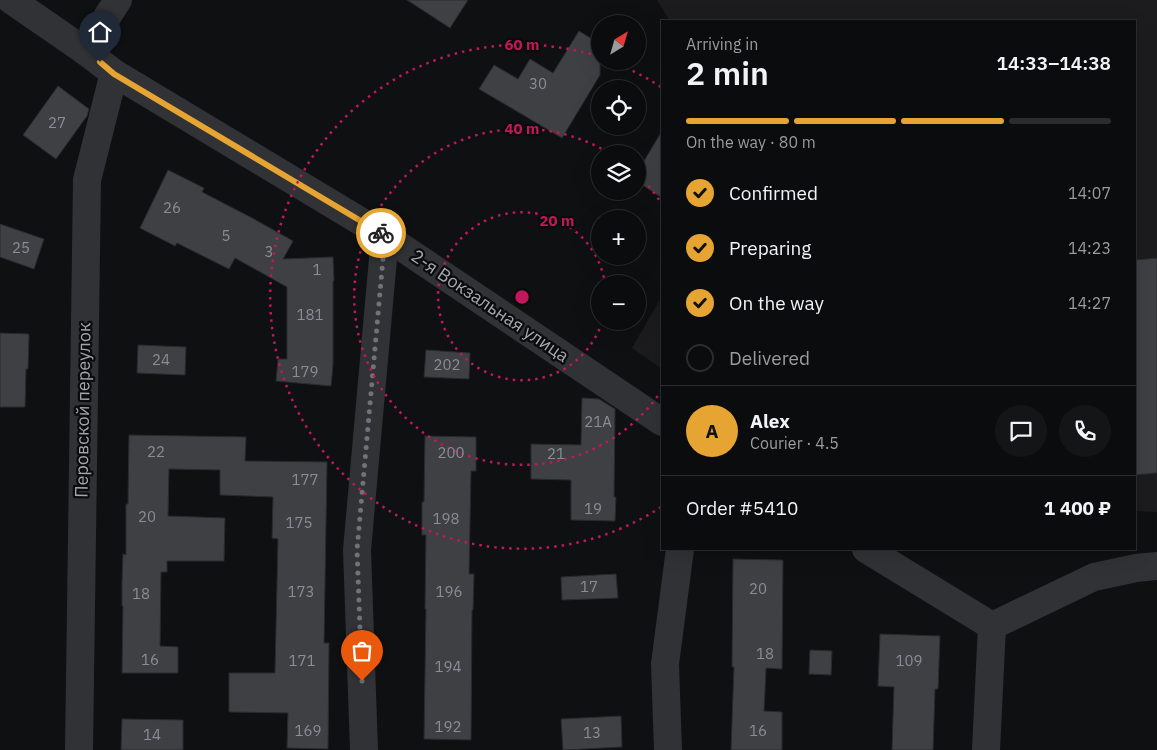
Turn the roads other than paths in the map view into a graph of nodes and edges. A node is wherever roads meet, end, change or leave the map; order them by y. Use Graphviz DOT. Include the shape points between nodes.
graph roads {
  1 [pos="11,0"];
  2 [pos="118,0"];
  3 [pos="85,51"];
  4 [pos="114,74"];
  5 [pos="385,236"];
  6 [pos="661,421"];
  7 [pos="680,550"];
  8 [pos="868,550"];
  9 [pos="1157,566"];
  10 [pos="992,626"];
  11 [pos="79,750"];
  12 [pos="364,750"];
  13 [pos="668,750"];
  14 [pos="986,750"];
  1 -- 3 [label="street, 2-я Вокзальная улица"];
  2 -- 3 [label="street"];
  3 -- 4 [label="street, 2-я Вокзальная улица"];
  4 -- 5 [label="street, 2-я Вокзальная улица"];
  4 -- 11 [label="street, Перовской переулок" via="87,180"];
  5 -- 6 [label="street, 2-я Вокзальная улица"];
  5 -- 12 [label="street" via="357,550"];
  7 -- 13 [label="street" via="666,664"];
  8 -- 10 [label="street"];
  9 -- 10 [label="street" via="1094,577"];
  10 -- 14 [label="street"];
}
